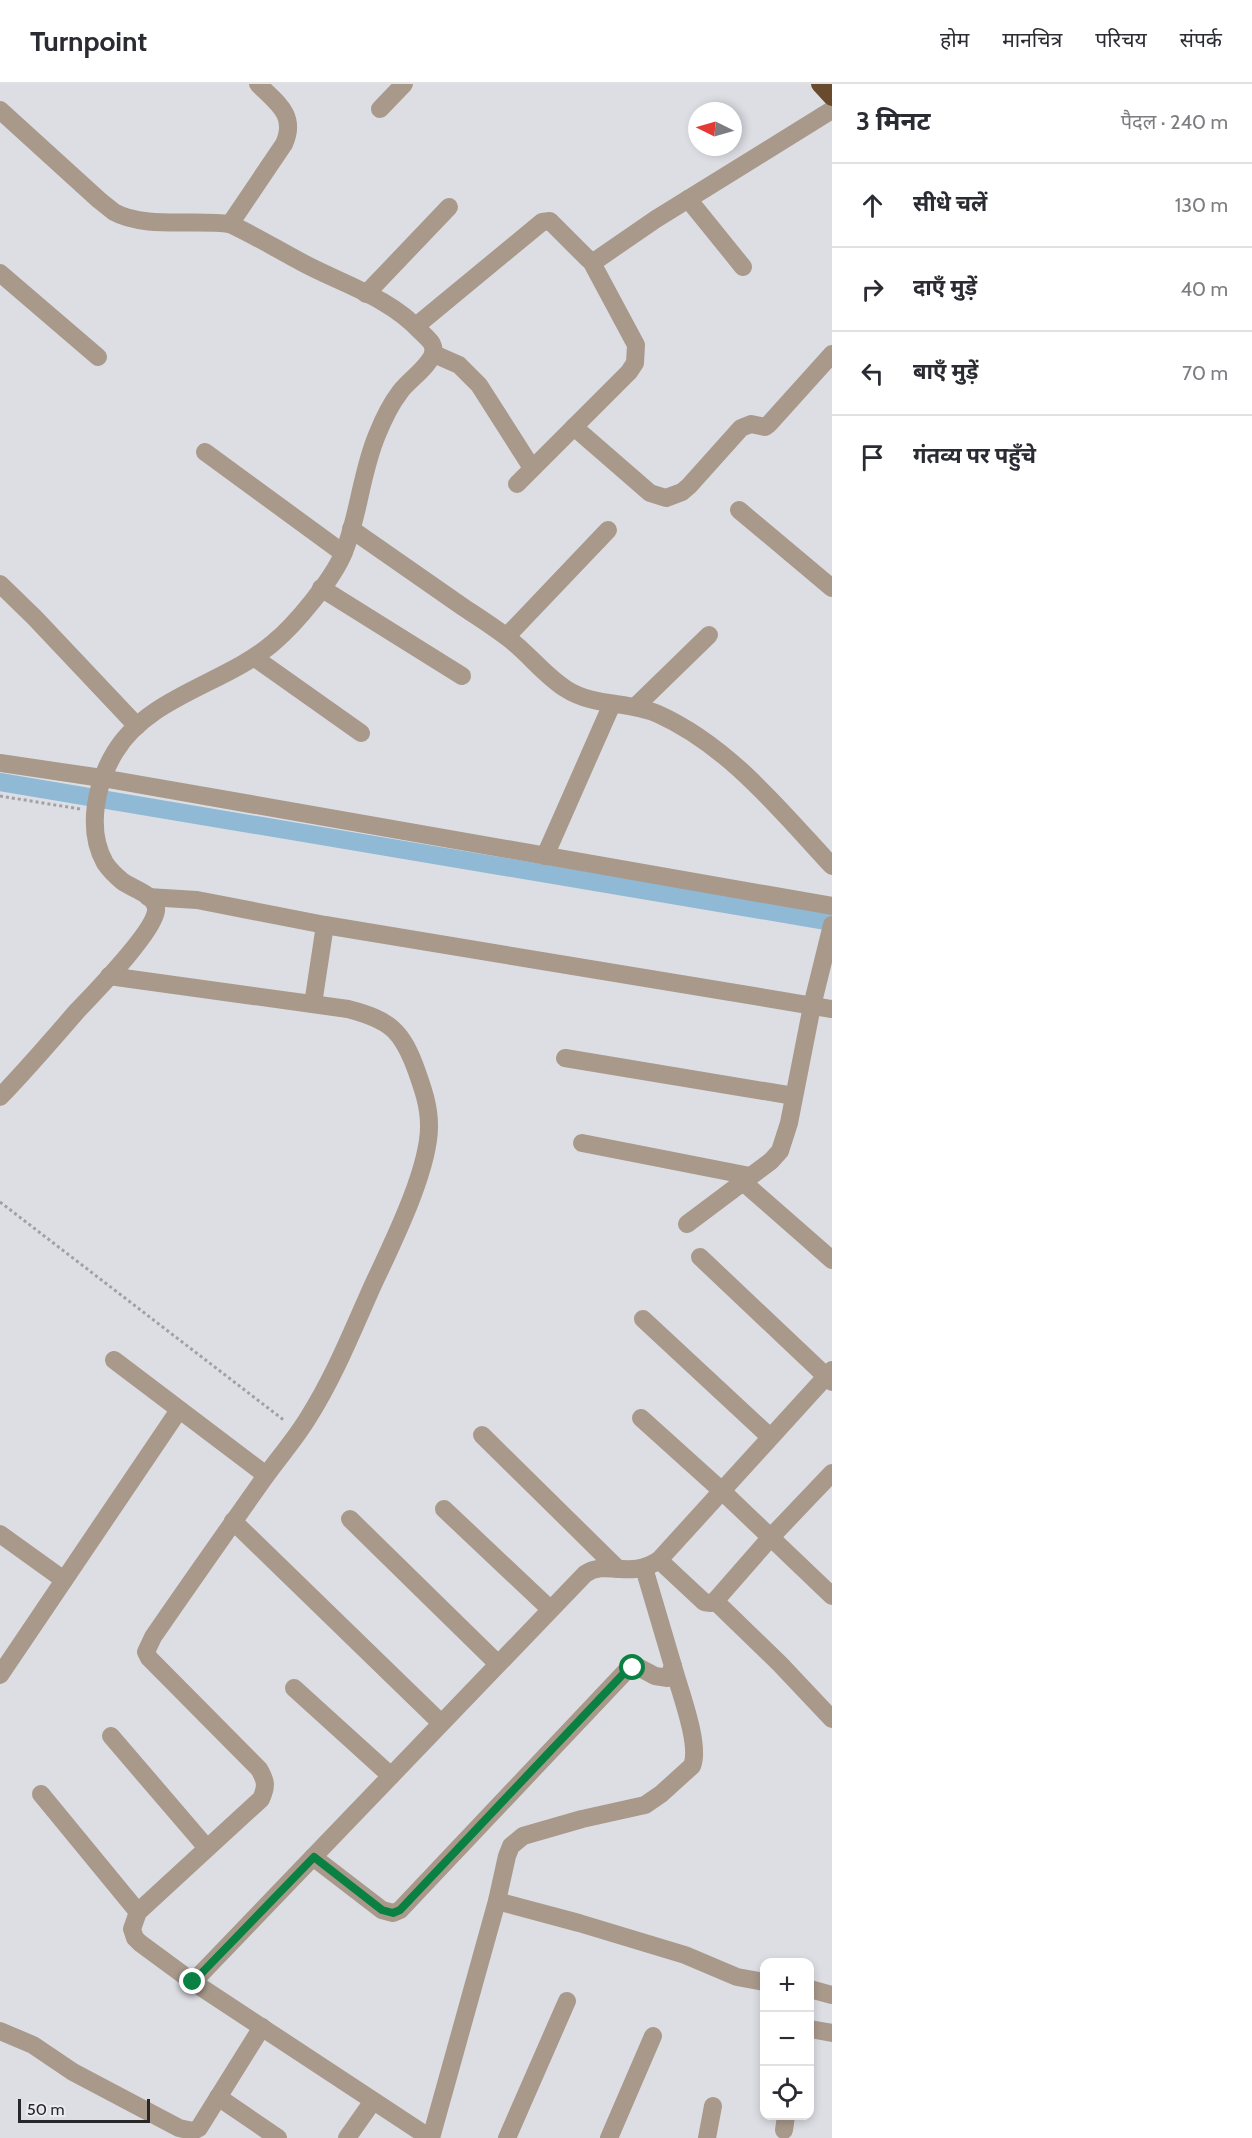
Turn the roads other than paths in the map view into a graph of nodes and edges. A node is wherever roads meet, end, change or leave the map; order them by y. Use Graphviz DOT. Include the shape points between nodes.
graph roads {
  1 [pos="258,84"];
  2 [pos="404,84"];
  3 [pos="820,84"];
  4 [pos="832,97"];
  5 [pos="380,109"];
  6 [pos="0,110"];
  7 [pos="832,110"];
  8 [pos="688,199"];
  9 [pos="449,207"];
  10 [pos="230,224"];
  11 [pos="591,261"];
  12 [pos="742,267"];
  13 [pos="0,273"];
  14 [pos="366,294"];
  15 [pos="416,326"];
  16 [pos="434,354"];
  17 [pos="832,354"];
  18 [pos="98,357"];
  19 [pos="574,427"];
  20 [pos="205,452"];
  21 [pos="532,468"];
  22 [pos="517,484"];
  23 [pos="739,510"];
  24 [pos="351,529"];
  25 [pos="608,530"];
  26 [pos="343,554"];
  27 [pos="0,585"];
  28 [pos="321,588"];
  29 [pos="832,588"];
  30 [pos="709,635"];
  31 [pos="507,636"];
  32 [pos="255,658"];
  33 [pos="462,676"];
  34 [pos="612,704"];
  35 [pos="635,707"];
  36 [pos="137,726"];
  37 [pos="361,733"];
  38 [pos="0,763"];
  39 [pos="98,796"];
  40 [pos="545,856"];
  41 [pos="832,866"];
  42 [pos="148,897"];
  43 [pos="832,906"];
  44 [pos="325,925"];
  45 [pos="830,933"];
  46 [pos="109,976"];
  47 [pos="313,1004"];
  48 [pos="812,1006"];
  49 [pos="832,1009"];
  50 [pos="565,1058"];
  51 [pos="794,1096"];
  52 [pos="0,1097"];
  53 [pos="582,1143"];
  54 [pos="746,1179"];
  55 [pos="687,1224"];
  56 [pos="700,1257"];
  57 [pos="832,1260"];
  58 [pos="642,1319"];
  59 [pos="114,1360"];
  60 [pos="830,1376"];
  61 [pos="179,1410"];
  62 [pos="641,1418"];
  63 [pos="482,1435"];
  64 [pos="770,1437"];
  65 [pos="832,1473"];
  66 [pos="266,1475"];
  67 [pos="722,1491"];
  68 [pos="444,1509"];
  69 [pos="350,1519"];
  70 [pos="233,1521"];
  71 [pos="0,1534"];
  72 [pos="771,1538"];
  73 [pos="651,1564"];
  74 [pos="618,1569"];
  75 [pos="64,1580"];
  76 [pos="832,1596"];
  77 [pos="715,1601"];
  78 [pos="550,1609"];
  79 [pos="498,1664"];
  80 [pos="672,1666"];
  81 [pos="0,1675"];
  82 [pos="294,1688"];
  83 [pos="832,1719"];
  84 [pos="441,1723"];
  85 [pos="111,1736"];
  86 [pos="391,1776"];
  87 [pos="41,1794"];
  88 [pos="207,1848"];
  89 [pos="314,1857"];
  90 [pos="497,1901"];
  91 [pos="138,1912"];
  92 [pos="760,1981"];
  93 [pos="193,1982"];
  94 [pos="814,1990"];
  95 [pos="832,1995"];
  96 [pos="567,2001"];
  97 [pos="262,2027"];
  98 [pos="814,2030"];
  99 [pos="0,2031"];
  100 [pos="832,2032"];
  101 [pos="653,2036"];
  102 [pos="218,2097"];
  103 [pos="374,2101"];
  104 [pos="713,2106"];
  105 [pos="278,2138"];
  106 [pos="347,2138"];
  107 [pos="431,2138"];
  108 [pos="507,2138"];
  109 [pos="609,2138"];
  110 [pos="707,2138"];
  1 -- 10 [label="street" via="286,115 289,134"];
  2 -- 5 [label="street"];
  3 -- 4 [label="highway"];
  6 -- 10 [label="street" via="116,212 151,221"];
  7 -- 8 [label="street"];
  8 -- 11 [label="street"];
  8 -- 12 [label="street"];
  9 -- 14 [label="street"];
  10 -- 14 [label="street"];
  11 -- 15 [label="street" via="550,221 542,222"];
  11 -- 19 [label="street" via="637,353 629,372"];
  13 -- 18 [label="street"];
  14 -- 15 [label="street"];
  15 -- 16 [label="street" via="433,346"];
  16 -- 21 [label="street" via="459,365 479,385"];
  16 -- 24 [label="street" via="400,392 378,432"];
  17 -- 19 [label="street" via="769,424 741,428 689,486 674,496 650,494"];
  19 -- 21 [label="street"];
  20 -- 26 [label="street"];
  21 -- 22 [label="street"];
  23 -- 29 [label="street"];
  24 -- 26 [label="street"];
  24 -- 31 [label="street"];
  25 -- 31 [label="street"];
  26 -- 28 [label="street"];
  27 -- 36 [label="street"];
  28 -- 32 [label="street" via="277,640"];
  28 -- 33 [label="street"];
  30 -- 35 [label="street"];
  31 -- 34 [label="street" via="567,690 589,700"];
  32 -- 36 [label="street" via="161,707"];
  32 -- 37 [label="street"];
  34 -- 35 [label="street"];
  34 -- 40 [label="street"];
  35 -- 41 [label="street" via="658,714 688,731 740,770"];
  36 -- 39 [label="street" via="116,749"];
  38 -- 39 [label="street"];
  39 -- 40 [label="street"];
  39 -- 42 [label="street" via="96,832 106,864 120,880"];
  40 -- 43 [label="street"];
  42 -- 44 [label="street" via="197,900"];
  42 -- 46 [label="street" via="156,908 148,928"];
  44 -- 47 [label="street"];
  44 -- 48 [label="street"];
  45 -- 48 [label="street"];
  46 -- 47 [label="street"];
  46 -- 52 [label="street"];
  47 -- 66 [label="street" via="373,1016 399,1035 423,1088 429,1127 417,1178 336,1368"];
  48 -- 49 [label="street"];
  48 -- 51 [label="street"];
  50 -- 51 [label="street"];
  51 -- 54 [label="street" via="780,1151"];
  53 -- 54 [label="street"];
  54 -- 55 [label="street"];
  54 -- 57 [label="street"];
  56 -- 60 [label="street"];
  58 -- 64 [label="street"];
  59 -- 61 [label="street"];
  60 -- 64 [label="street"];
  61 -- 66 [label="street"];
  61 -- 75 [label="street"];
  62 -- 67 [label="street"];
  63 -- 74 [label="street"];
  64 -- 67 [label="street"];
  65 -- 72 [label="street"];
  66 -- 70 [label="street"];
  67 -- 72 [label="street"];
  67 -- 73 [label="street"];
  68 -- 78 [label="street"];
  69 -- 79 [label="street"];
  70 -- 84 [label="street"];
  70 -- 88 [label="street" via="146,1652 265,1779 261,1799"];
  71 -- 75 [label="street"];
  72 -- 76 [label="street"];
  72 -- 77 [label="street"];
  73 -- 74 [label="street"];
  73 -- 77 [label="street" via="704,1602"];
  73 -- 80 [label="street"];
  74 -- 78 [label="street" via="592,1569"];
  75 -- 81 [label="street"];
  77 -- 83 [label="street"];
  78 -- 79 [label="street"];
  79 -- 84 [label="street"];
  80 -- 89 [label="street" via="668,1678 638,1667 626,1671 400,1910 382,1910"];
  80 -- 90 [label="street" via="694,1744 692,1766 645,1805 516,1840 507,1856"];
  82 -- 86 [label="street"];
  84 -- 86 [label="street"];
  85 -- 88 [label="street"];
  86 -- 89 [label="street"];
  87 -- 91 [label="street"];
  88 -- 91 [label="street"];
  89 -- 93 [label="street"];
  90 -- 92 [label="street" via="686,1955 737,1977"];
  90 -- 107 [label="street"];
  91 -- 93 [label="street" via="132,1929 135,1938"];
  93 -- 97 [label="street"];
  94 -- 95 [label="street"];
  96 -- 108 [label="street"];
  97 -- 102 [label="street"];
  97 -- 103 [label="street"];
  98 -- 100 [label="street"];
  99 -- 102 [label="street" via="33,2045 73,2072 184,2130 199,2128"];
  101 -- 109 [label="street"];
  102 -- 105 [label="street"];
  103 -- 106 [label="street"];
  103 -- 107 [label="street"];
  104 -- 110 [label="street"];
}
